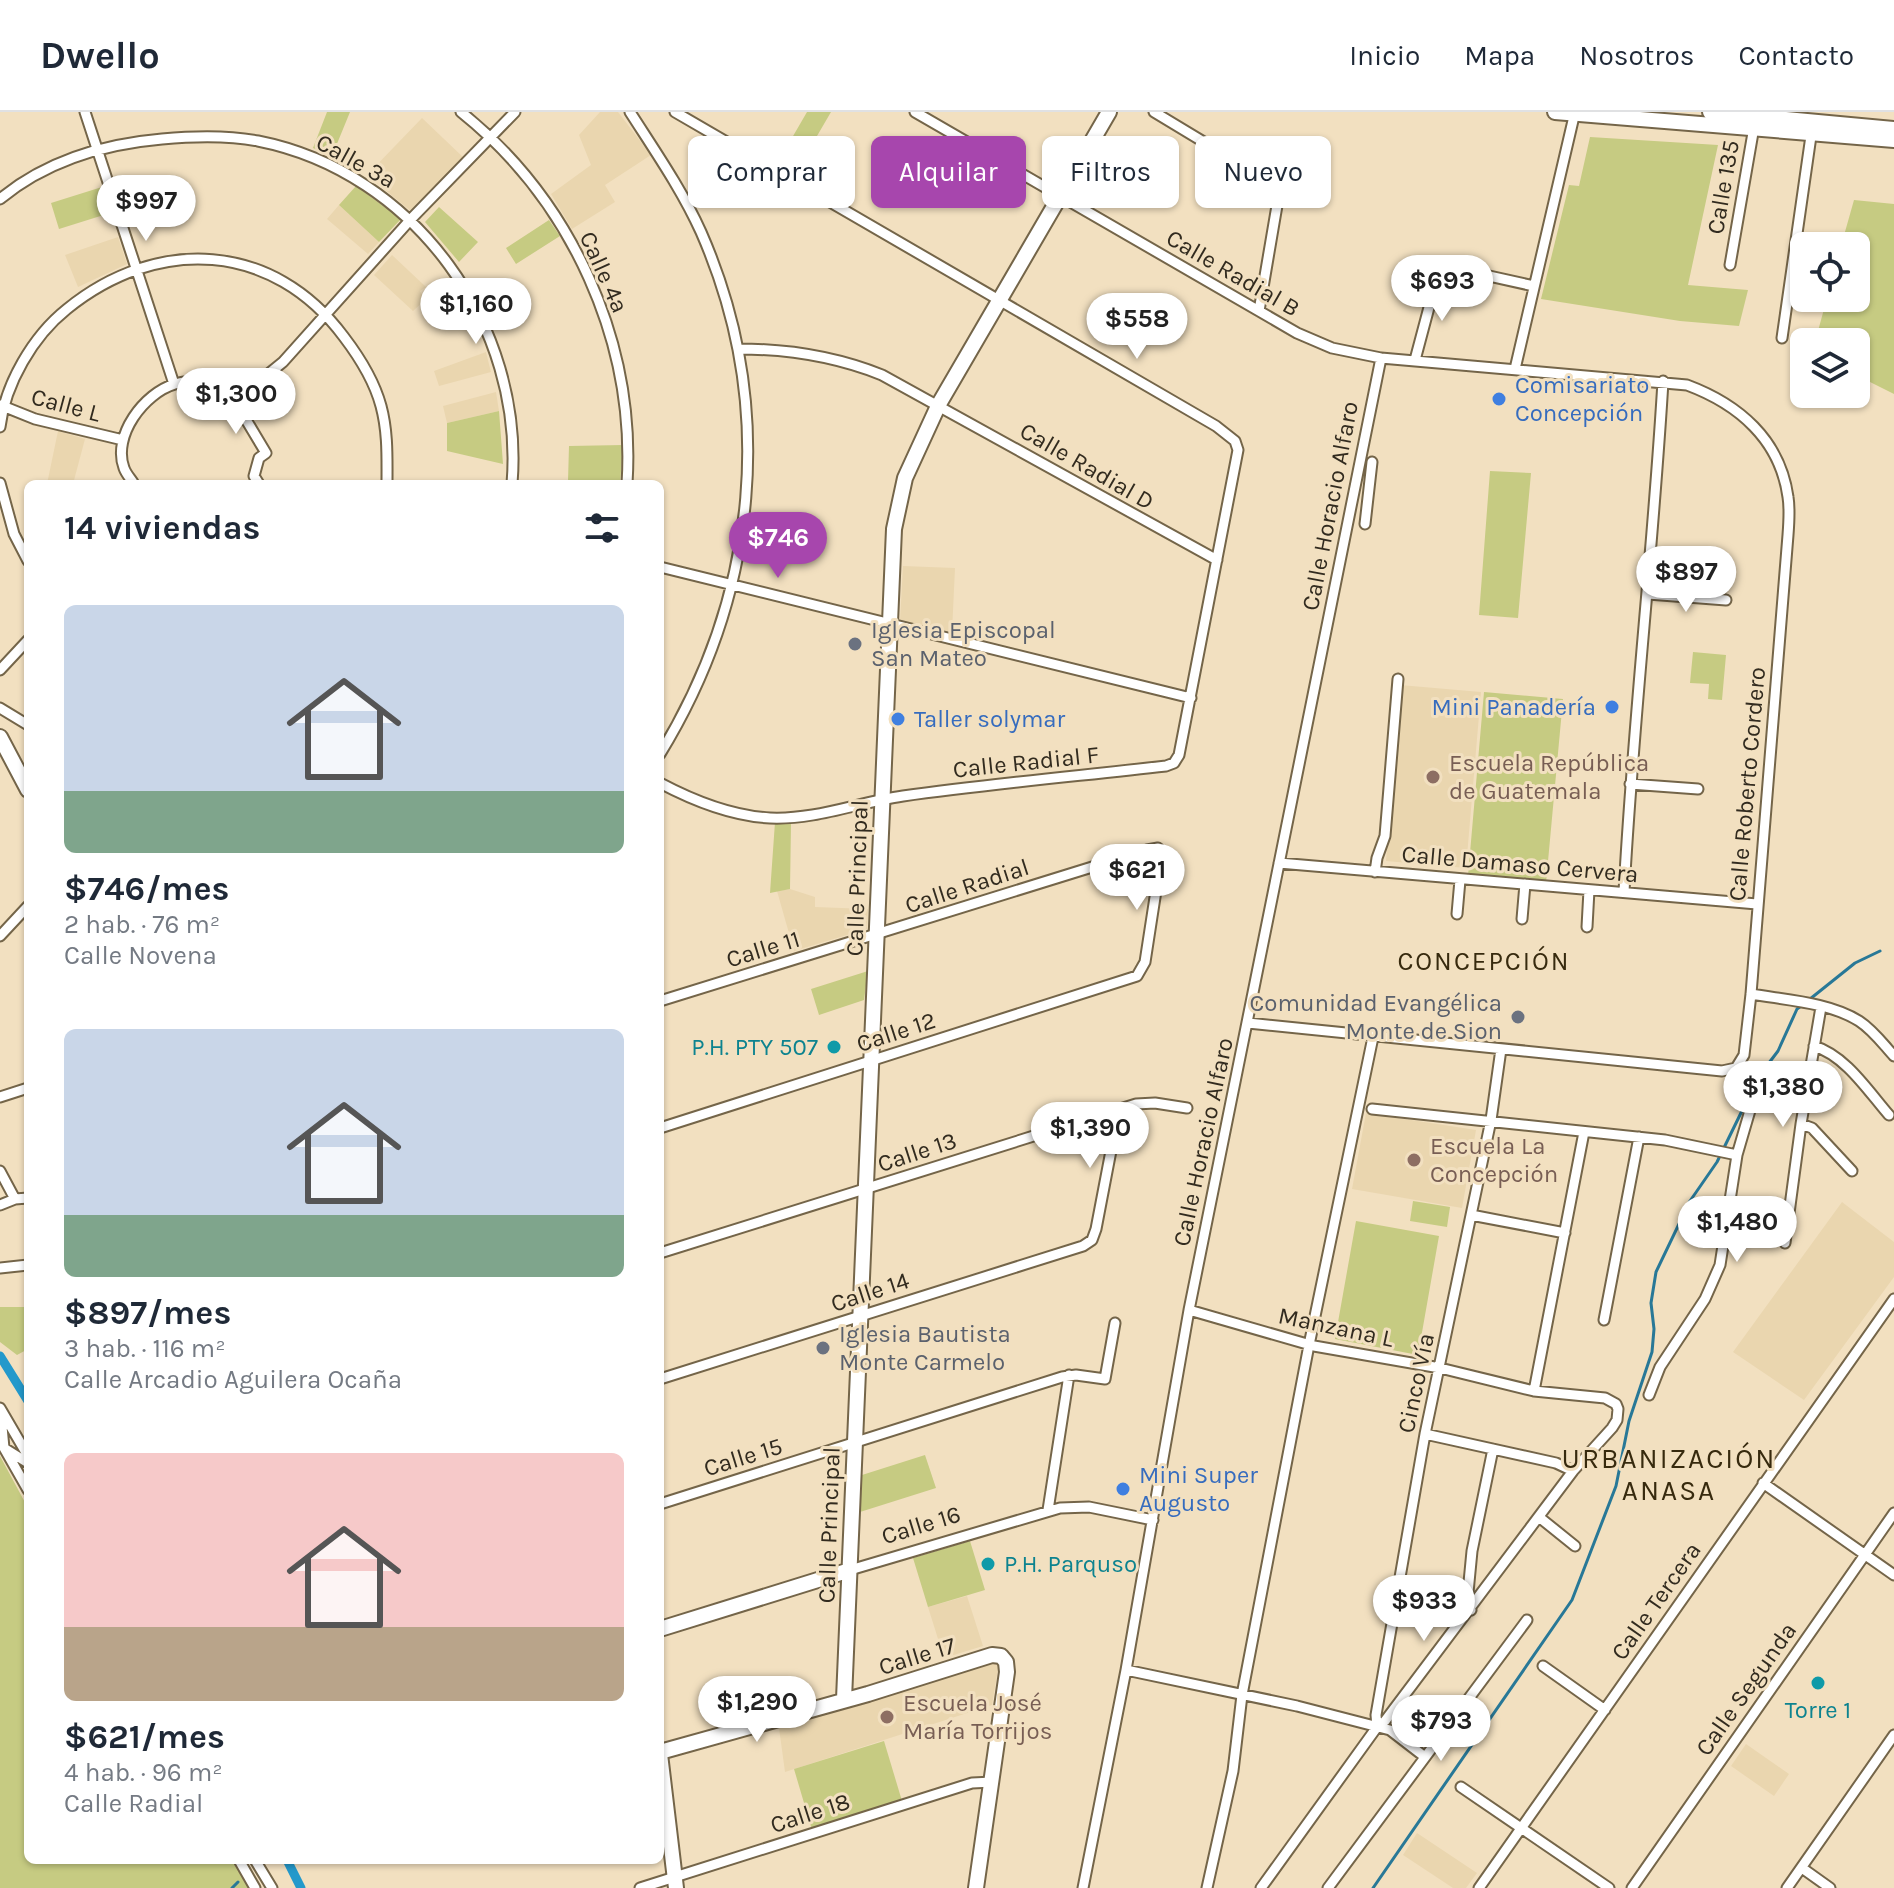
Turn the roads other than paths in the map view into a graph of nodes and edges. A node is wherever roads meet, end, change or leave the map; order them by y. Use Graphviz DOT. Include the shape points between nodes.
graph roads {
  1 [pos="85,112"];
  2 [pos="461,112"];
  3 [pos="515,112"];
  4 [pos="630,112"];
  5 [pos="675,112"];
  6 [pos="915,112"];
  7 [pos="1109,112"];
  8 [pos="1154,112"];
  9 [pos="1555,112"];
  10 [pos="1710,112"];
  11 [pos="1575,113"];
  12 [pos="1754,118"];
  13 [pos="1812,128"];
  14 [pos="1894,129"];
  15 [pos="1095,136"];
  16 [pos="491,138"];
  17 [pos="1894,140"];
  18 [pos="96,149"];
  19 [pos="1042,186"];
  20 [pos="0,199"];
  21 [pos="1053,208"];
  22 [pos="1079,208"];
  23 [pos="411,219"];
  24 [pos="1730,265"];
  25 [pos="137,267"];
  26 [pos="1534,286"];
  27 [pos="999,300"];
  28 [pos="1259,311"];
  29 [pos="326,313"];
  30 [pos="1782,338"];
  31 [pos="739,349"];
  32 [pos="1381,358"];
  33 [pos="1415,360"];
  34 [pos="1515,369"];
  35 [pos="257,379"];
  36 [pos="1663,381"];
  37 [pos="174,384"];
  38 [pos="939,404"];
  39 [pos="1,406"];
  40 [pos="0,427"];
  41 [pos="123,440"];
  42 [pos="1372,462"];
  43 [pos="1358,471"];
  44 [pos="1370,473"];
  45 [pos="131,480"];
  46 [pos="256,480"];
  47 [pos="387,480"];
  48 [pos="512,480"];
  49 [pos="627,480"];
  50 [pos="0,483"];
  51 [pos="1365,524"];
  52 [pos="24,553"];
  53 [pos="1217,560"];
  54 [pos="664,568"];
  55 [pos="733,586"];
  56 [pos="1648,594"];
  57 [pos="1726,600"];
  58 [pos="889,625"];
  59 [pos="24,644"];
  60 [pos="0,670"];
  61 [pos="1398,679"];
  62 [pos="1191,698"];
  63 [pos="0,708"];
  64 [pos="24,723"];
  65 [pos="0,737"];
  66 [pos="664,747"];
  67 [pos="24,782"];
  68 [pos="1630,784"];
  69 [pos="664,785"];
  70 [pos="1698,789"];
  71 [pos="882,802"];
  72 [pos="1279,863"];
  73 [pos="1375,872"];
  74 [pos="1460,880"];
  75 [pos="1525,884"];
  76 [pos="1589,890"];
  77 [pos="1624,892"];
  78 [pos="1757,904"];
  79 [pos="24,910"];
  80 [pos="1457,914"];
  81 [pos="1522,919"];
  82 [pos="1587,927"];
  83 [pos="2,930"];
  84 [pos="877,935"];
  85 [pos="1142,971"];
  86 [pos="1751,994"];
  87 [pos="664,1000"];
  88 [pos="1818,1006"];
  89 [pos="1248,1023"];
  90 [pos="1373,1037"];
  91 [pos="1814,1046"];
  92 [pos="1501,1049"];
  93 [pos="1894,1056"];
  94 [pos="872,1061"];
  95 [pos="1736,1068"];
  96 [pos="24,1089"];
  97 [pos="1741,1093"];
  98 [pos="0,1097"];
  99 [pos="1751,1107"];
  100 [pos="1187,1108"];
  101 [pos="1119,1109"];
  102 [pos="1372,1109"];
  103 [pos="1889,1115"];
  104 [pos="1491,1120"];
  105 [pos="1801,1124"];
  106 [pos="664,1127"];
  107 [pos="1584,1132"];
  108 [pos="1639,1137"];
  109 [pos="1733,1154"];
  110 [pos="0,1171"];
  111 [pos="1852,1171"];
  112 [pos="866,1190"];
  113 [pos="24,1198"];
  114 [pos="15,1199"];
  115 [pos="0,1205"];
  116 [pos="1471,1215"];
  117 [pos="1565,1233"];
  118 [pos="1785,1243"];
  119 [pos="664,1252"];
  120 [pos="24,1265"];
  121 [pos="0,1268"];
  122 [pos="1894,1299"];
  123 [pos="1189,1310"];
  124 [pos="861,1316"];
  125 [pos="1604,1320"];
  126 [pos="1115,1323"];
  127 [pos="1315,1346"];
  128 [pos="1440,1368"];
  129 [pos="1069,1375"];
  130 [pos="664,1378"];
  131 [pos="1534,1391"];
  132 [pos="1649,1395"];
  133 [pos="0,1410"];
  134 [pos="1425,1434"];
  135 [pos="854,1444"];
  136 [pos="2,1445"];
  137 [pos="24,1449"];
  138 [pos="1493,1449"];
  139 [pos="24,1460"];
  140 [pos="1573,1471"];
  141 [pos="24,1483"];
  142 [pos="1763,1483"];
  143 [pos="664,1503"];
  144 [pos="1048,1510"];
  145 [pos="1894,1513"];
  146 [pos="1539,1517"];
  147 [pos="1153,1520"];
  148 [pos="1575,1546"];
  149 [pos="1865,1554"];
  150 [pos="850,1570"];
  151 [pos="1894,1575"];
  152 [pos="1471,1610"];
  153 [pos="1527,1620"];
  154 [pos="664,1628"];
  155 [pos="1543,1666"];
  156 [pos="1126,1670"];
  157 [pos="1242,1695"];
  158 [pos="844,1699"];
  159 [pos="1605,1710"];
  160 [pos="1377,1727"];
  161 [pos="1894,1735"];
  162 [pos="664,1752"];
  163 [pos="1425,1757"];
  164 [pos="993,1782"];
  165 [pos="664,1785"];
  166 [pos="1461,1787"];
  167 [pos="1521,1827"];
  168 [pos="241,1864"];
  169 [pos="257,1864"];
  170 [pos="1802,1868"];
  171 [pos="676,1882"];
  172 [pos="255,1888"];
  173 [pos="272,1888"];
  174 [pos="640,1888"];
  175 [pos="976,1888"];
  176 [pos="1083,1888"];
  177 [pos="1207,1888"];
  178 [pos="1261,1888"];
  179 [pos="1328,1888"];
  180 [pos="1479,1888"];
  181 [pos="1609,1888"];
  182 [pos="1632,1888"];
  183 [pos="1787,1888"];
  184 [pos="1830,1888"];
  1 -- 18 [label="street"];
  2 -- 16 [label="street, Calle 4a"];
  3 -- 16 [label="street"];
  4 -- 31 [label="street" via="701,231"];
  5 -- 27 [label="street"];
  6 -- 19 [label="street, Calle Radial B"];
  7 -- 15 [label="street, Calle Principal"];
  8 -- 28 [label="street" via="1280,188"];
  9 -- 11 [label="street"];
  10 -- 12 [label="street"];
  11 -- 12 [label="street"];
  11 -- 26 [label="street"];
  12 -- 13 [label="street"];
  12 -- 24 [label="street, Calle 135"];
  13 -- 14 [label="street"];
  13 -- 17 [label="street"];
  13 -- 30 [label="street"];
  16 -- 23 [label="street"];
  16 -- 49 [label="street, Calle 4a" via="551,210 578,252 599,302 625,398"];
  18 -- 20 [label="street, Calle 3a" via="33,175"];
  18 -- 23 [label="street, Calle 3a" via="186,137 256,141 323,162 380,194"];
  18 -- 25 [label="street"];
  21 -- 27 [label="street, Calle Principal"];
  22 -- 28 [label="street, Calle Radial B"];
  23 -- 29 [label="street"];
  23 -- 48 [label="street, Calle 3a" via="460,279 488,333 506,391"];
  25 -- 29 [label="street" via="202,258 242,265 277,280"];
  25 -- 37 [label="street"];
  25 -- 39 [label="street" via="93,288 57,317 29,353"];
  26 -- 33 [label="street" via="1453,268 1443,273 1436,281"];
  26 -- 34 [label="street"];
  27 -- 38 [label="street, Calle Principal"];
  27 -- 53 [label="street" via="1235,441 1238,450"];
  28 -- 32 [label="street, Calle Radial B" via="1332,348"];
  29 -- 35 [label="street" via="283,362"];
  29 -- 47 [label="street" via="369,374 381,403"];
  31 -- 38 [label="street, Calle Radial D" via="845,363"];
  31 -- 55 [label="street" via="748,476"];
  32 -- 33 [label="street, Calle Radial B"];
  32 -- 43 [label="street, Calle Horacio Alfaro"];
  33 -- 34 [label="street, Calle Radial B"];
  34 -- 36 [label="street, Calle Roberto Cordero"];
  35 -- 37 [label="street"];
  35 -- 46 [label="street" via="258,391 242,413 266,453 259,458"];
  36 -- 56 [label="street"];
  36 -- 78 [label="street, Calle Roberto Cordero" via="1687,385 1732,405 1773,452 1788,495"];
  37 -- 41 [label="street" via="149,400"];
  38 -- 53 [label="street, Calle Radial D"];
  38 -- 58 [label="street, Calle Principal" via="900,498 891,552"];
  39 -- 40 [label="street"];
  39 -- 41 [label="street, Calle L"];
  41 -- 45 [label="street" via="124,469"];
  42 -- 44 [label="street"];
  43 -- 44 [label="street"];
  43 -- 72 [label="street, Calle Horacio Alfaro"];
  44 -- 51 [label="street"];
  50 -- 52 [label="street"];
  53 -- 62 [label="street"];
  54 -- 55 [label="street"];
  55 -- 58 [label="street"];
  55 -- 66 [label="street" via="704,673"];
  56 -- 57 [label="street"];
  56 -- 68 [label="street"];
  58 -- 62 [label="street"];
  58 -- 71 [label="street, Calle Principal"];
  59 -- 60 [label="street"];
  61 -- 73 [label="street" via="1385,836"];
  62 -- 71 [label="street, Calle Radial F" via="1179,755 1166,766"];
  63 -- 64 [label="street"];
  65 -- 67 [label="street"];
  68 -- 70 [label="street"];
  68 -- 77 [label="street"];
  69 -- 71 [label="street, Calle Radial F" via="703,804 770,818"];
  71 -- 84 [label="street, Calle Principal"];
  72 -- 73 [label="street, Calle Damaso Cervera"];
  72 -- 89 [label="street, Calle Horacio Alfaro"];
  73 -- 74 [label="street, Calle Damaso Cervera"];
  74 -- 75 [label="street, Calle Damaso Cervera"];
  74 -- 80 [label="street"];
  75 -- 76 [label="street, Calle Damaso Cervera"];
  75 -- 81 [label="street"];
  76 -- 77 [label="street, Calle Damaso Cervera"];
  76 -- 82 [label="street"];
  77 -- 78 [label="street, Calle Damaso Cervera"];
  78 -- 86 [label="street, Calle Roberto Cordero"];
  79 -- 83 [label="street"];
  84 -- 85 [label="street, Calle Radial" via="1160,849 1163,858"];
  84 -- 87 [label="street, Calle 11"];
  84 -- 94 [label="street, Calle Principal"];
  85 -- 94 [label="street, Calle 12"];
  86 -- 88 [label="street"];
  86 -- 95 [label="street, Calle Roberto Cordero" via="1744,1055"];
  88 -- 91 [label="street"];
  88 -- 93 [label="street" via="1858,1020"];
  89 -- 90 [label="street"];
  89 -- 123 [label="street, Calle Horacio Alfaro"];
  90 -- 92 [label="street"];
  90 -- 127 [label="street"];
  91 -- 103 [label="street" via="1845,1065"];
  91 -- 105 [label="street"];
  92 -- 95 [label="street" via="1722,1071"];
  92 -- 104 [label="street, Cinco Vía"];
  94 -- 106 [label="street, Calle 12"];
  94 -- 112 [label="street, Calle Principal"];
  95 -- 97 [label="street"];
  96 -- 98 [label="street"];
  99 -- 109 [label="street"];
  100 -- 101 [label="street, Calle 13" via="1144,1103"];
  101 -- 112 [label="street, Calle 13"];
  101 -- 124 [label="street, Calle 14" via="1092,1240"];
  102 -- 104 [label="street"];
  104 -- 107 [label="street"];
  104 -- 116 [label="street, Cinco Vía"];
  105 -- 111 [label="street" via="1812,1128"];
  105 -- 118 [label="street"];
  107 -- 108 [label="street"];
  107 -- 117 [label="street"];
  108 -- 109 [label="street"];
  108 -- 125 [label="street"];
  109 -- 132 [label="street" via="1720,1265"];
  110 -- 114 [label="street"];
  112 -- 119 [label="street, Calle 13"];
  112 -- 124 [label="street, Calle Principal"];
  113 -- 114 [label="street"];
  114 -- 115 [label="street"];
  116 -- 117 [label="street"];
  116 -- 128 [label="street, Cinco Vía"];
  117 -- 131 [label="street"];
  120 -- 121 [label="street"];
  122 -- 142 [label="street, Calle Tercera"];
  123 -- 127 [label="street, Manzana L"];
  123 -- 147 [label="street, Calle Horacio Alfaro"];
  124 -- 130 [label="street, Calle 14"];
  124 -- 135 [label="street, Calle Principal"];
  126 -- 129 [label="street, Calle 15" via="1105,1379"];
  127 -- 128 [label="street, Manzana L"];
  127 -- 157 [label="street"];
  128 -- 131 [label="street, Manzana L"];
  128 -- 134 [label="street, Cinco Vía"];
  129 -- 135 [label="street, Calle 15"];
  129 -- 144 [label="street"];
  131 -- 140 [label="street, Manzana L" via="1605,1398 1616,1404 1612,1428"];
  133 -- 136 [label="street"];
  133 -- 137 [label="street"];
  134 -- 138 [label="street"];
  134 -- 160 [label="street, Cinco Vía"];
  135 -- 143 [label="street, Calle 15"];
  135 -- 150 [label="street, Calle Principal"];
  136 -- 139 [label="street"];
  136 -- 141 [label="street"];
  138 -- 140 [label="street"];
  138 -- 152 [label="street" via="1472,1551 1467,1603"];
  140 -- 146 [label="street"];
  142 -- 149 [label="street"];
  142 -- 159 [label="street, Calle Tercera"];
  144 -- 147 [label="street, Calle 16" via="1089,1507"];
  144 -- 150 [label="street, Calle 16"];
  145 -- 149 [label="street, Calle Segunda"];
  146 -- 148 [label="street"];
  146 -- 152 [label="street"];
  147 -- 156 [label="street, Calle Horacio Alfaro"];
  149 -- 151 [label="street"];
  149 -- 182 [label="street, Calle Segunda"];
  150 -- 154 [label="street, Calle 16"];
  150 -- 158 [label="street, Calle Principal"];
  152 -- 160 [label="street"];
  153 -- 163 [label="street"];
  155 -- 159 [label="street"];
  156 -- 157 [label="street"];
  156 -- 176 [label="street, Calle Horacio Alfaro"];
  157 -- 160 [label="street"];
  157 -- 177 [label="street" via="1233,1771"];
  158 -- 162 [label="street, Calle 17"];
  158 -- 164 [label="street, Calle 17" via="1001,1656 1007,1672"];
  159 -- 167 [label="street, Calle Tercera"];
  160 -- 163 [label="street" via="1390,1730"];
  160 -- 178 [label="street"];
  161 -- 170 [label="street"];
  163 -- 179 [label="street"];
  164 -- 171 [label="street, Calle 18" via="972,1783"];
  164 -- 175 [label="street"];
  165 -- 171 [label="street"];
  166 -- 167 [label="street"];
  167 -- 180 [label="street, Calle Tercera"];
  167 -- 181 [label="street"];
  168 -- 172 [label="street"];
  169 -- 173 [label="street"];
  170 -- 183 [label="street"];
  170 -- 184 [label="street"];
  171 -- 174 [label="street, Calle 18"];
}
